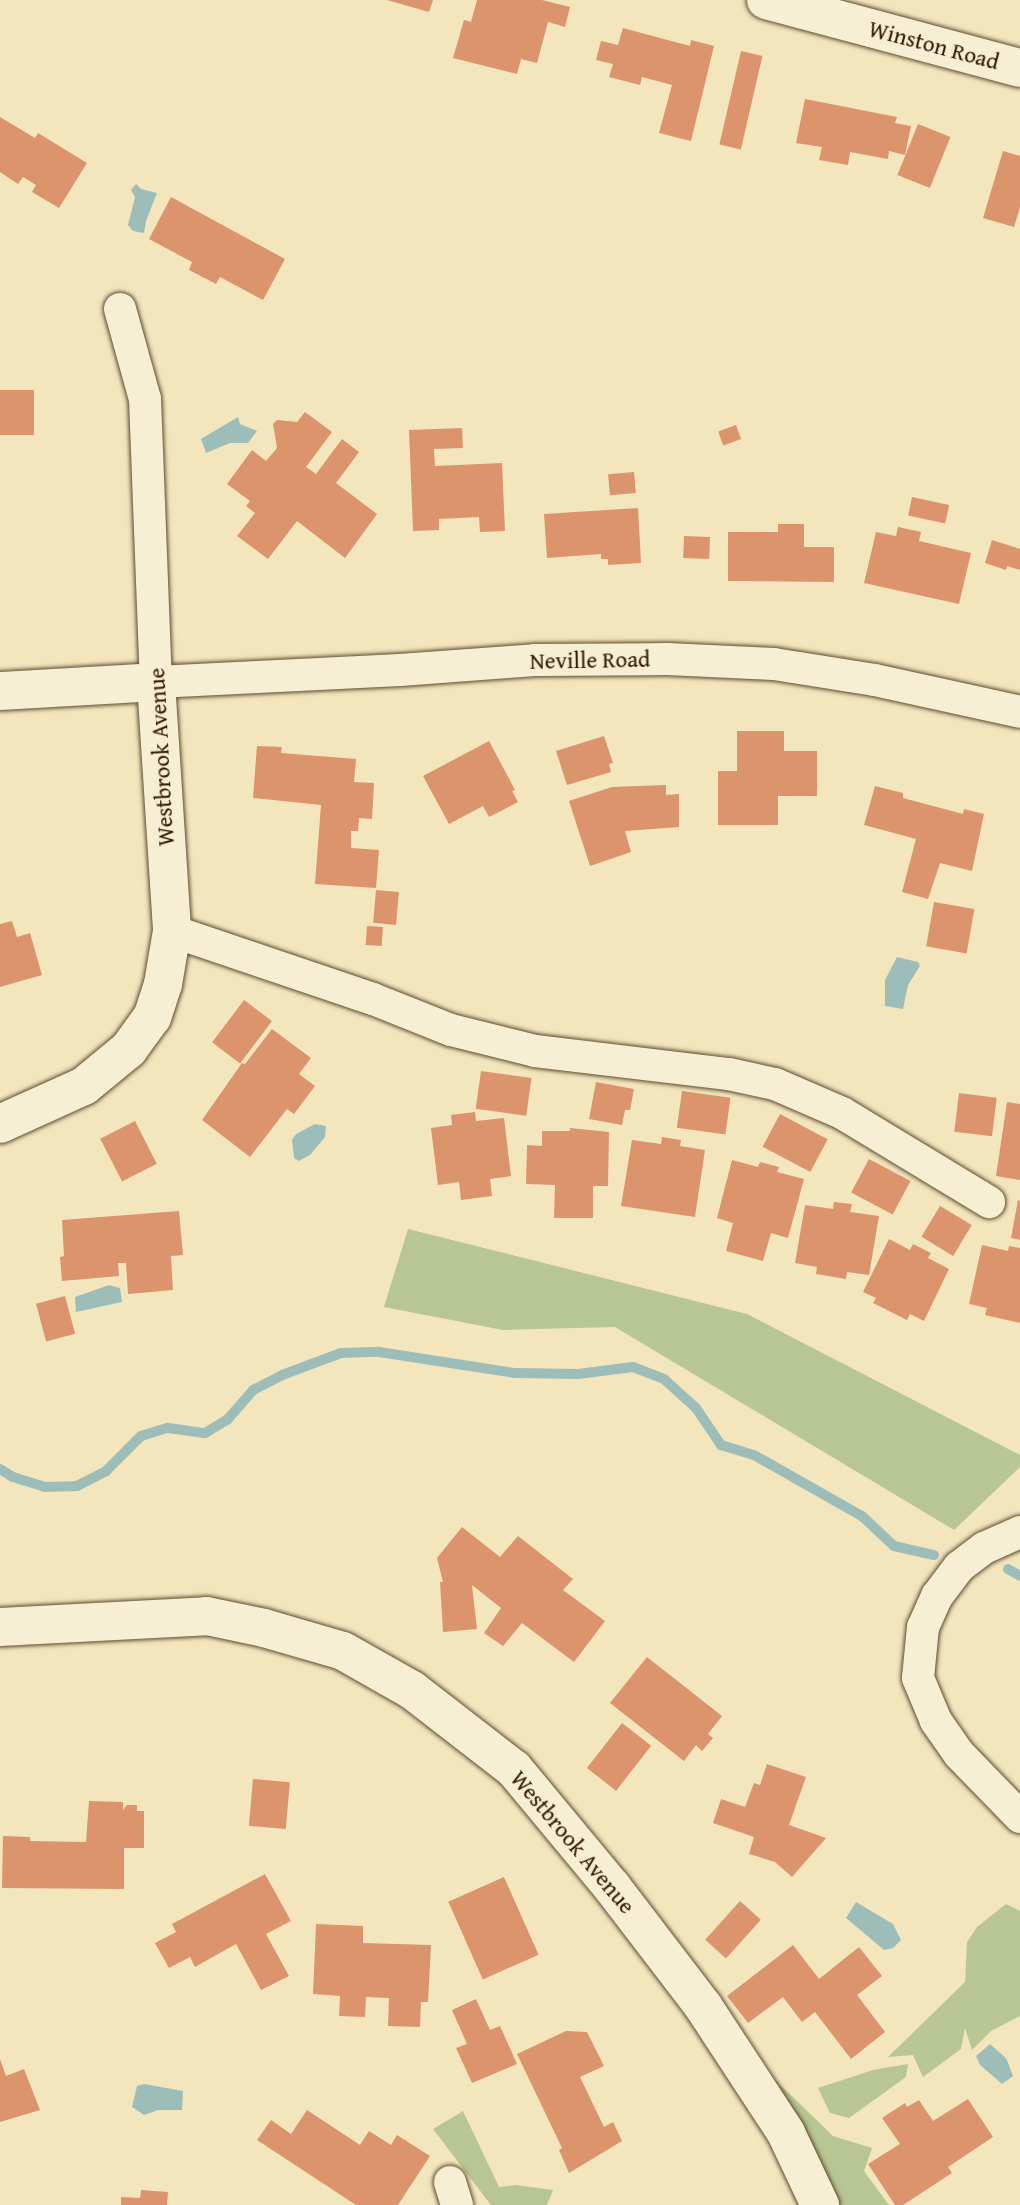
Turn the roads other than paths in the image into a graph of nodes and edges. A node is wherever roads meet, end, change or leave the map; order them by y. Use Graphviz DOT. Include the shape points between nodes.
graph roads {
  1 [pos="766,0"];
  2 [pos="1020,68"];
  3 [pos="120,309"];
  4 [pos="156,682"];
  5 [pos="0,691"];
  6 [pos="1020,712"];
  7 [pos="172,931"];
  8 [pos="0,1124"];
  9 [pos="989,1202"];
  10 [pos="1020,1532"];
  11 [pos="0,1627"];
  12 [pos="1020,1817"];
  13 [pos="820,2205"];
  1 -- 2 [label="street, Winston Road"];
  3 -- 4 [label="street, Westbrook Avenue" via="145,399"];
  4 -- 5 [label="street"];
  4 -- 6 [label="street, Neville Road" via="534,660 667,659 774,664 875,680"];
  4 -- 7 [label="street, Westbrook Avenue"];
  7 -- 8 [label="street, Westbrook Avenue" via="152,1017 129,1049 84,1086"];
  7 -- 9 [label="street" via="451,1030 536,1051 729,1074 775,1084 842,1113"];
  10 -- 12 [label="street" via="975,1554 937,1596 923,1627 918,1678 936,1721 959,1754"];
  11 -- 13 [label="street, Westbrook Avenue" via="207,1616 343,1651 412,1690 514,1769 612,1887 703,2006 786,2133"];
}
